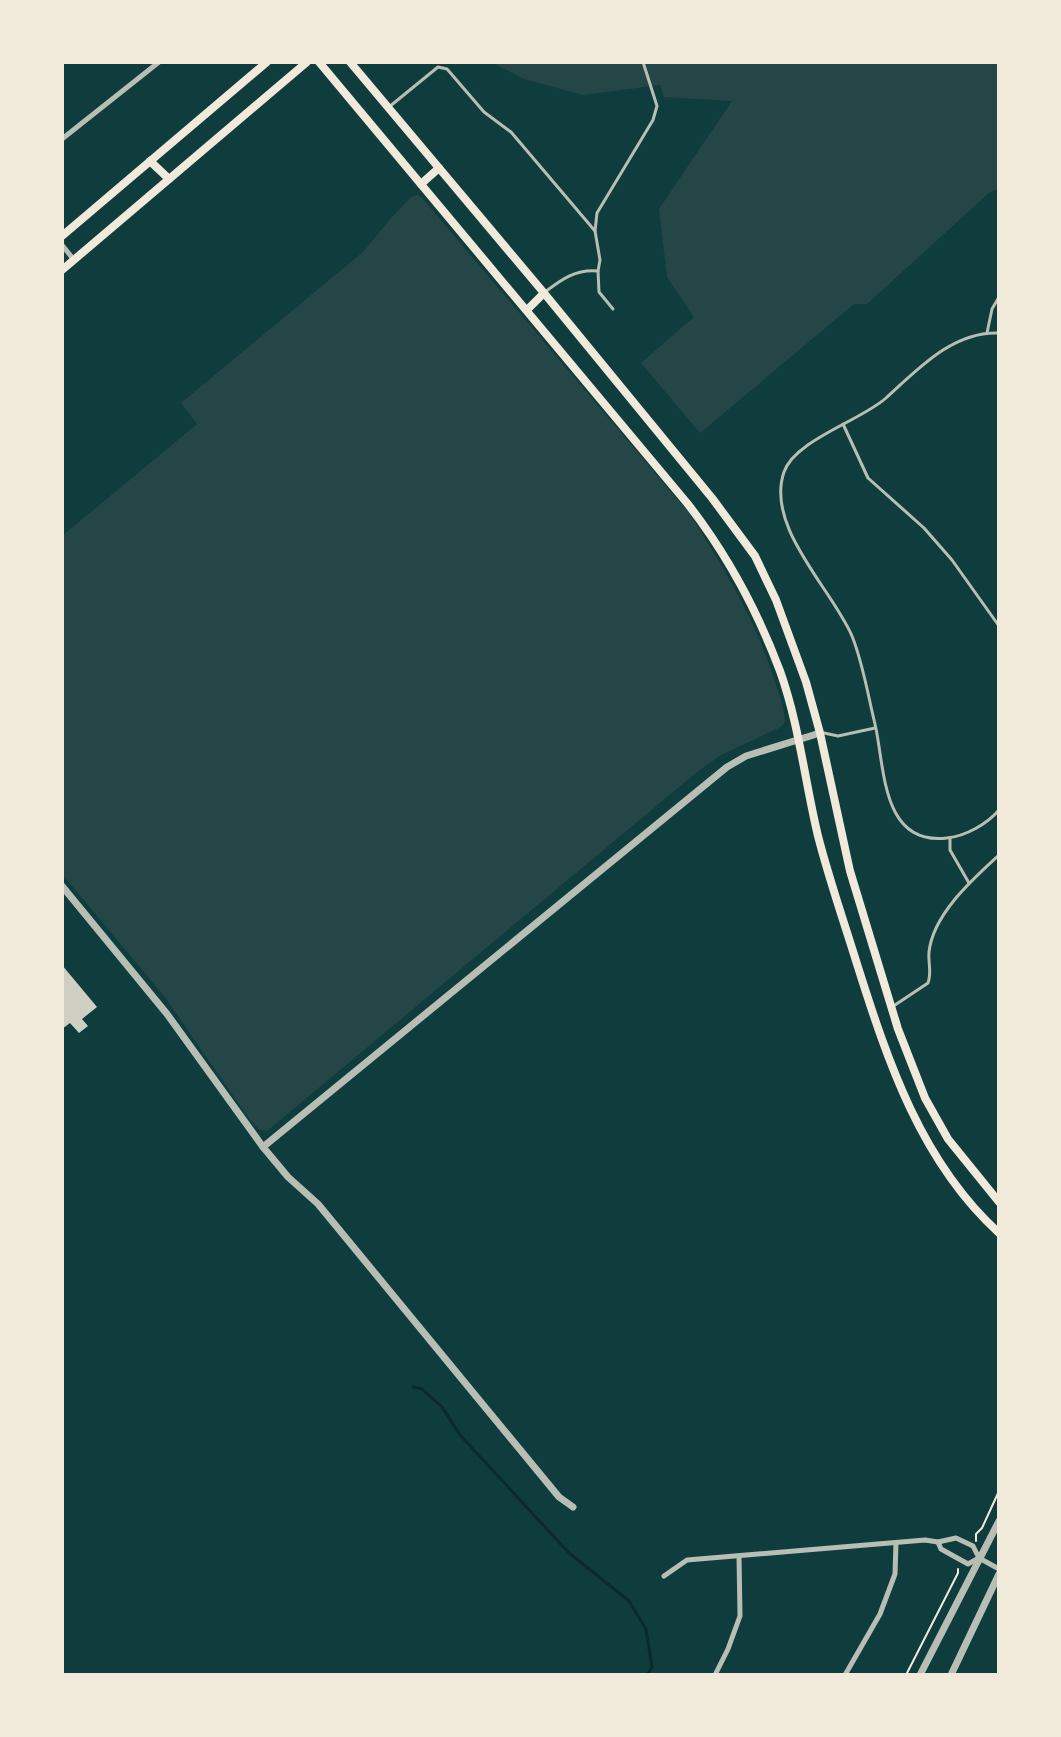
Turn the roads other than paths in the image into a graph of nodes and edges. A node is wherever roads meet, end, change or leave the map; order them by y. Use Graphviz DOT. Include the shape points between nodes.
graph roads {
  1 [pos="159,62"];
  2 [pos="267,62"];
  3 [pos="307,62"];
  4 [pos="319,62"];
  5 [pos="350,62"];
  6 [pos="643,62"];
  7 [pos="389,107"];
  8 [pos="62,139"];
  9 [pos="150,161"];
  10 [pos="439,168"];
  11 [pos="169,179"];
  12 [pos="421,184"];
  13 [pos="595,231"];
  14 [pos="62,236"];
  15 [pos="62,245"];
  16 [pos="74,260"];
  17 [pos="62,270"];
  18 [pos="598,271"];
  19 [pos="544,293"];
  20 [pos="999,297"];
  21 [pos="613,309"];
  22 [pos="527,310"];
  23 [pos="987,333"];
  24 [pos="999,333"];
  25 [pos="843,424"];
  26 [pos="999,626"];
  27 [pos="876,727"];
  28 [pos="820,733"];
  29 [pos="798,739"];
  30 [pos="999,810"];
  31 [pos="950,838"];
  32 [pos="999,855"];
  33 [pos="969,883"];
  34 [pos="62,886"];
  35 [pos="891,1007"];
  36 [pos="872,1011"];
  37 [pos="263,1147"];
  38 [pos="959,1153"];
  39 [pos="940,1163"];
  40 [pos="999,1202"];
  41 [pos="999,1233"];
  42 [pos="573,1507"];
  43 [pos="999,1521"];
  44 [pos="938,1542"];
  45 [pos="896,1543"];
  46 [pos="739,1556"];
  47 [pos="979,1558"];
  48 [pos="999,1572"];
  49 [pos="664,1576"];
  50 [pos="715,1675"];
  51 [pos="845,1675"];
  52 [pos="920,1675"];
  53 [pos="951,1675"];
  1 -- 8 [label="street"];
  2 -- 9 [label="main road"];
  3 -- 11 [label="main road"];
  4 -- 12 [label="main road"];
  5 -- 7 [label="main road"];
  6 -- 13 [label="lane" via="657,106 597,213"];
  7 -- 10 [label="main road"];
  7 -- 13 [label="lane" via="438,67 447,69 484,112 511,132"];
  9 -- 11 [label="main road"];
  9 -- 14 [label="main road"];
  10 -- 12 [label="main road"];
  10 -- 19 [label="main road"];
  11 -- 16 [label="main road"];
  12 -- 22 [label="main road"];
  13 -- 18 [label="lane"];
  15 -- 16 [label="street"];
  16 -- 17 [label="main road"];
  18 -- 19 [label="lane" via="575,272"];
  18 -- 21 [label="lane" via="599,292"];
  19 -- 22 [label="main road"];
  19 -- 28 [label="main road" via="755,556 795,649"];
  20 -- 23 [label="lane"];
  22 -- 29 [label="main road" via="687,503 734,569 781,674"];
  23 -- 24 [label="lane"];
  23 -- 25 [label="lane" via="960,340 876,407"];
  25 -- 26 [label="lane" via="868,478 952,560"];
  25 -- 27 [label="lane" via="791,461 780,489 795,540 851,635"];
  27 -- 28 [label="lane" via="838,736"];
  27 -- 31 [label="lane" via="889,802 899,819 932,839"];
  28 -- 29 [label="street"];
  28 -- 35 [label="main road" via="850,871"];
  29 -- 36 [label="main road" via="818,837"];
  29 -- 37 [label="street" via="727,767"];
  30 -- 31 [label="lane" via="979,827"];
  31 -- 33 [label="lane" via="950,850"];
  32 -- 33 [label="lane"];
  33 -- 35 [label="lane" via="935,934 928,983"];
  34 -- 37 [label="street" via="167,1014"];
  35 -- 36 [label="main road"];
  35 -- 38 [label="main road" via="925,1098"];
  36 -- 39 [label="main road" via="905,1098"];
  37 -- 42 [label="street" via="318,1204 559,1497"];
  38 -- 39 [label="main road"];
  38 -- 40 [label="main road"];
  39 -- 41 [label="main road"];
  43 -- 47 [label="street"];
  44 -- 45 [label="street"];
  44 -- 47 [label="street" via="956,1538 973,1546"];
  44 -- 47 [label="street" via="968,1564"];
  45 -- 46 [label="street"];
  45 -- 51 [label="street" via="895,1574 880,1614"];
  46 -- 49 [label="street" via="687,1560"];
  46 -- 50 [label="street" via="740,1616"];
  47 -- 48 [label="street"];
  47 -- 52 [label="street"];
  48 -- 53 [label="street"];
}
